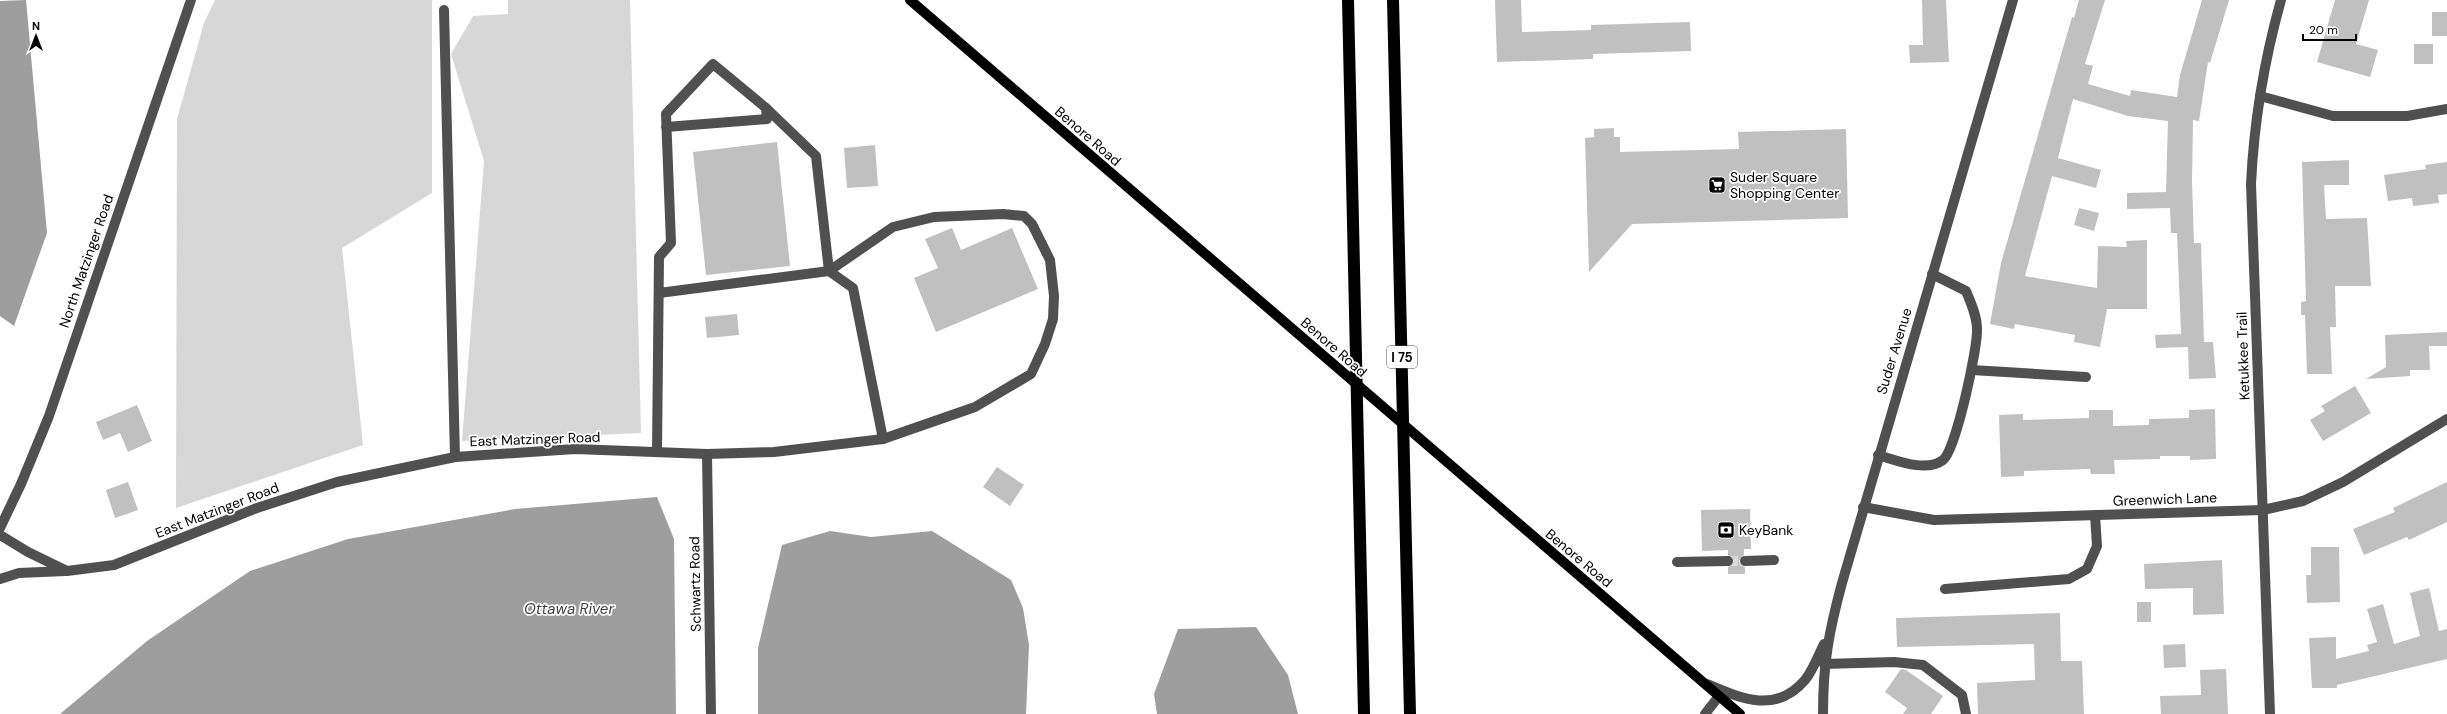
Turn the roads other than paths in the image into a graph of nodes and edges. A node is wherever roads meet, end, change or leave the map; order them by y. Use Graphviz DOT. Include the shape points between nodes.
graph roads {
  1 [pos="191,0"];
  2 [pos="910,0"];
  3 [pos="1348,0"];
  4 [pos="1394,0"];
  5 [pos="2013,0"];
  6 [pos="2281,0"];
  7 [pos="444,10"];
  8 [pos="2260,96"];
  9 [pos="766,108"];
  10 [pos="2447,109"];
  11 [pos="666,127"];
  12 [pos="829,271"];
  13 [pos="1932,274"];
  14 [pos="658,293"];
  15 [pos="1972,370"];
  16 [pos="2086,377"];
  17 [pos="2447,420"];
  18 [pos="883,439"];
  19 [pos="657,452"];
  20 [pos="707,454"];
  21 [pos="1878,455"];
  22 [pos="455,457"];
  23 [pos="1863,507"];
  24 [pos="2263,510"];
  25 [pos="2095,515"];
  26 [pos="0,528"];
  27 [pos="0,535"];
  28 [pos="1745,560"];
  29 [pos="1774,560"];
  30 [pos="1728,561"];
  31 [pos="1677,562"];
  32 [pos="67,571"];
  33 [pos="0,578"];
  34 [pos="1945,589"];
  35 [pos="1828,637"];
  36 [pos="1824,664"];
  37 [pos="1704,683"];
  38 [pos="1719,696"];
  39 [pos="1734,710"];
  40 [pos="711,714"];
  41 [pos="1364,714"];
  42 [pos="1410,714"];
  43 [pos="1705,714"];
  44 [pos="1740,714"];
  45 [pos="1823,714"];
  46 [pos="1966,714"];
  47 [pos="2270,714"];
  1 -- 26 [label="street, North Matzinger Road" via="48,416"];
  2 -- 37 [label="main road, Benore Road"];
  3 -- 41 [label="highway"];
  4 -- 42 [label="highway, I 75"];
  5 -- 13 [label="street, Suder Avenue"];
  6 -- 8 [label="street, Ketukkee Trail" via="2267,53"];
  7 -- 22 [label="street"];
  8 -- 10 [label="street" via="2333,116 2407,116"];
  8 -- 24 [label="street, Ketukkee Trail" via="2253,136 2252,184"];
  9 -- 11 [label="street" via="767,119"];
  9 -- 11 [label="street" via="713,64 666,114"];
  9 -- 12 [label="street" via="816,156"];
  11 -- 14 [label="street" via="671,243 659,257"];
  12 -- 14 [label="street"];
  12 -- 18 [label="street" via="853,288"];
  12 -- 18 [label="street, East Matzinger Road" via="894,227 934,217 1003,214 1024,216 1032,224 1050,260 1054,296 1053,319 1031,374 975,407"];
  13 -- 15 [label="street" via="1966,291 1974,310 1978,329"];
  13 -- 21 [label="street, Suder Avenue"];
  14 -- 19 [label="street"];
  15 -- 16 [label="street"];
  15 -- 21 [label="street" via="1951,446 1943,460 1930,466"];
  17 -- 24 [label="street, Greenwich Lane" via="2343,482 2303,501"];
  18 -- 20 [label="street, East Matzinger Road" via="774,452"];
  19 -- 20 [label="street, East Matzinger Road"];
  19 -- 22 [label="street, East Matzinger Road" via="575,449"];
  20 -- 40 [label="street, Schwartz Road"];
  21 -- 23 [label="street, Suder Avenue"];
  22 -- 32 [label="street, East Matzinger Road" via="337,482 257,508 114,565"];
  23 -- 25 [label="street, Greenwich Lane" via="1934,520"];
  23 -- 35 [label="street, Suder Avenue"];
  24 -- 25 [label="street, Greenwich Lane"];
  24 -- 47 [label="street, Ketukkee Trail"];
  25 -- 34 [label="street" via="2097,546 2087,569 2069,579"];
  27 -- 32 [label="street"];
  28 -- 29 [label="street"];
  30 -- 31 [label="street"];
  32 -- 33 [label="street, East Matzinger Road" via="19,573"];
  35 -- 36 [label="street, Suder Avenue"];
  35 -- 37 [label="street" via="1805,680 1791,695 1768,704 1748,701"];
  36 -- 45 [label="street, Suder Avenue"];
  36 -- 46 [label="street" via="1894,662 1923,665 1962,695"];
  37 -- 38 [label="main road, Benore Road"];
  38 -- 39 [label="main road, Benore Road"];
  38 -- 43 [label="street"];
  39 -- 44 [label="main road, Benore Road"];
}
